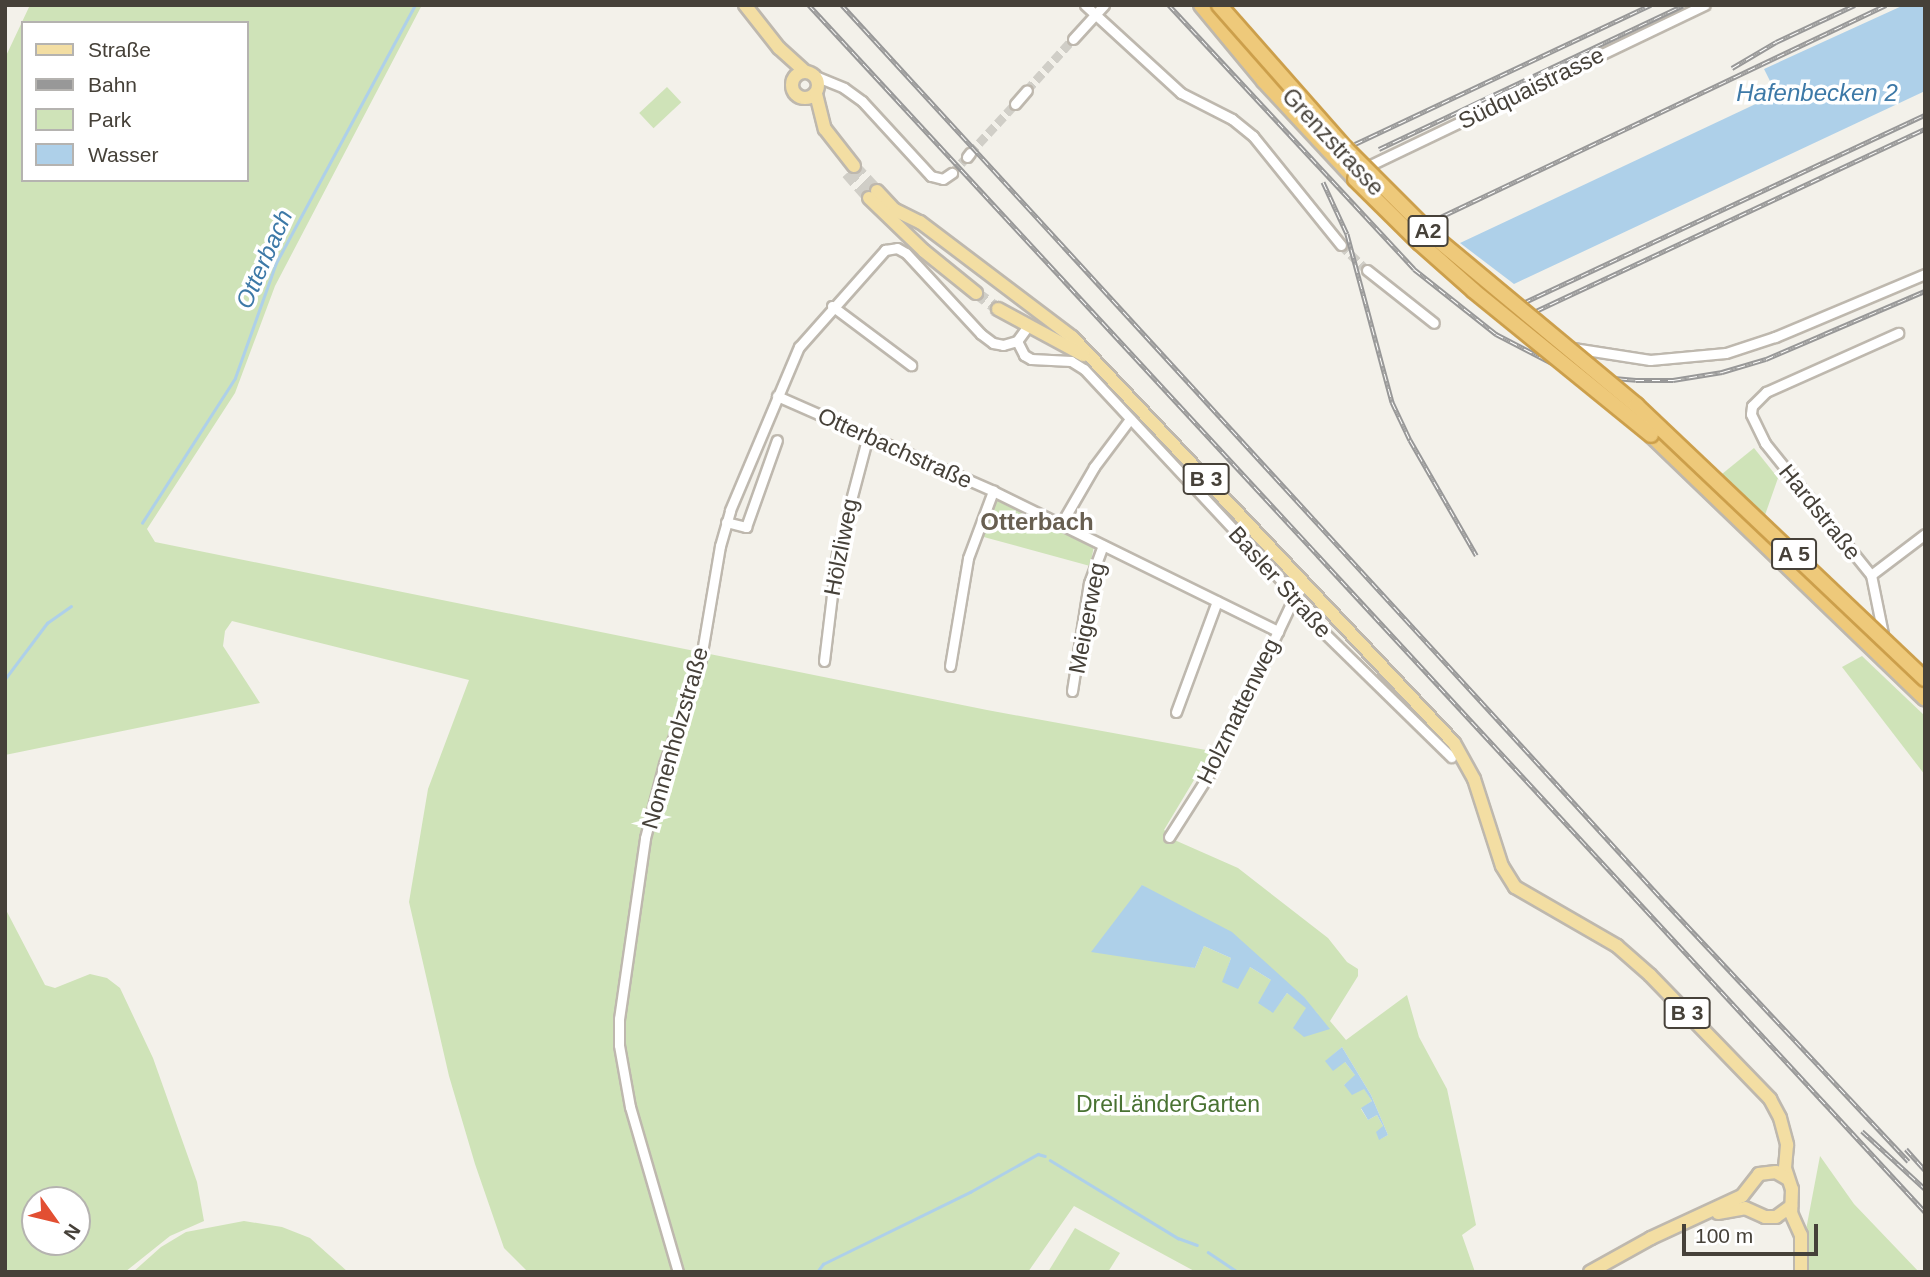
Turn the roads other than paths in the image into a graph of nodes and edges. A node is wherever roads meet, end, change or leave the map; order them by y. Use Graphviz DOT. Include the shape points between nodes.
graph roads {
  1 [pos="745,5"];
  2 [pos="1085,5"];
  3 [pos="1104,5"];
  4 [pos="1201,5"];
  5 [pos="1210,5"];
  6 [pos="1219,5"];
  7 [pos="1705,5"];
  8 [pos="1096,15"];
  9 [pos="1073,39"];
  10 [pos="779,48"];
  11 [pos="794,79"];
  12 [pos="812,86"];
  13 [pos="1027,90"];
  14 [pos="1015,104"];
  15 [pos="851,170"];
  16 [pos="1357,171"];
  17 [pos="952,173"];
  18 [pos="873,195"];
  19 [pos="892,214"];
  20 [pos="1341,245"];
  21 [pos="1367,270"];
  22 [pos="1925,274"];
  23 [pos="976,293"];
  24 [pos="832,306"];
  25 [pos="998,309"];
  26 [pos="1037,311"];
  27 [pos="1434,324"];
  28 [pos="1027,327"];
  29 [pos="1898,333"];
  30 [pos="1017,341"];
  31 [pos="1092,360"];
  32 [pos="911,365"];
  33 [pos="777,396"];
  34 [pos="1130,419"];
  35 [pos="1657,432"];
  36 [pos="868,436"];
  37 [pos="777,440"];
  38 [pos="993,491"];
  39 [pos="726,522"];
  40 [pos="1061,524"];
  41 [pos="1925,534"];
  42 [pos="1103,545"];
  43 [pos="1871,575"];
  44 [pos="1305,585"];
  45 [pos="1295,595"];
  46 [pos="1217,601"];
  47 [pos="1278,631"];
  48 [pos="824,660"];
  49 [pos="950,666"];
  50 [pos="1922,680"];
  51 [pos="1073,691"];
  52 [pos="1925,691"];
  53 [pos="1925,699"];
  54 [pos="1176,712"];
  55 [pos="1451,757"];
  56 [pos="1169,837"];
  57 [pos="1783,1134"];
  58 [pos="1770,1171"];
  59 [pos="1786,1178"];
  60 [pos="1747,1191"];
  61 [pos="1790,1206"];
  62 [pos="1752,1210"];
  63 [pos="1710,1213"];
  64 [pos="1776,1217"];
  65 [pos="1801,1246"];
  66 [pos="678,1272"];
  67 [pos="1590,1272"];
  68 [pos="1801,1272"];
  1 -- 10 [label="main road"];
  2 -- 8 [label="street"];
  3 -- 8 [label="street"];
  4 -- 35 [label="highway, A2, bridge" via="1264,81 1420,243"];
  5 -- 16 [label="street, Grenzstrasse"];
  6 -- 35 [label="highway, A2, bridge" via="1346,149 1432,235"];
  7 -- 16 [label="street, Südquaistrasse"];
  8 -- 9 [label="street"];
  8 -- 20 [label="street" via="1181,93 1232,119 1253,136"];
  10 -- 11 [label="main road"];
  10 -- 12 [label="main road"];
  11 -- 12 [label="main road"];
  11 -- 12 [label="main road" via="794,92"];
  12 -- 15 [label="main road" via="821,122"];
  12 -- 17 [label="street" via="838,86 868,107 931,176 943,179"];
  13 -- 14 [label="street"];
  16 -- 22 [label="street, Grenzstrasse" via="1464,275 1527,326 1563,344 1600,354 1650,360 1726,353"];
  18 -- 19 [label="main road"];
  19 -- 23 [label="main road" via="903,230"];
  19 -- 26 [label="main road, B 3" via="918,221"];
  21 -- 27 [label="street"];
  24 -- 30 [label="street, Nonnenholzstraße" via="877,256 897,248 981,334 999,344"];
  24 -- 32 [label="street"];
  24 -- 33 [label="street, Nonnenholzstraße" via="799,347"];
  25 -- 28 [label="main road, B 3"];
  26 -- 28 [label="main road"];
  26 -- 31 [label="main road, B 3" via="1072,337"];
  28 -- 30 [label="street"];
  28 -- 31 [label="main road, B 3"];
  29 -- 43 [label="street, Hardstraße" via="1766,392 1752,406 1754,426 1765,443"];
  30 -- 34 [label="street, Basler Straße" via="1031,359 1076,363"];
  31 -- 44 [label="main road, B 3"];
  33 -- 36 [label="street, Otterbachstraße"];
  33 -- 39 [label="street, Nonnenholzstraße"];
  34 -- 40 [label="street" via="1094,467"];
  34 -- 45 [label="street, Basler Straße"];
  35 -- 50 [label="highway, A 5, bridge"];
  35 -- 53 [label="highway, A 5"];
  36 -- 38 [label="street, Otterbachstraße"];
  36 -- 48 [label="street, Hölzliweg" via="837,553"];
  37 -- 39 [label="street" via="746,527"];
  38 -- 40 [label="street, Otterbachstraße"];
  38 -- 49 [label="street" via="968,558"];
  39 -- 66 [label="street, Nonnenholzstraße" via="700,664 664,764 645,838 619,1019 630,1107"];
  40 -- 42 [label="street, Otterbachstraße"];
  41 -- 43 [label="street"];
  42 -- 46 [label="street, Otterbachstraße"];
  42 -- 51 [label="street, Meigerweg" via="1089,583"];
  43 -- 50 [label="street, Hardstraße" via="1880,629 1904,672"];
  44 -- 45 [label="street, Holzmattenweg"];
  44 -- 57 [label="main road, B 3" via="1454,743 1474,779 1502,866 1515,887 1617,946 1650,975 1770,1099"];
  45 -- 47 [label="street, Holzmattenweg"];
  45 -- 55 [label="street, Basler Straße" via="1302,611"];
  46 -- 47 [label="street, Otterbachstraße"];
  46 -- 54 [label="street"];
  47 -- 56 [label="street, Holzmattenweg" via="1213,768"];
  50 -- 52 [label="street, Hardstraße"];
  57 -- 58 [label="main road"];
  57 -- 59 [label="main road, B 3"];
  58 -- 59 [label="main road"];
  58 -- 60 [label="main road" via="1756,1176"];
  59 -- 61 [label="main road, B 3" via="1792,1189"];
  60 -- 62 [label="main road"];
  60 -- 63 [label="main road"];
  61 -- 64 [label="main road"];
  61 -- 65 [label="main road, B 3"];
  62 -- 63 [label="main road"];
  62 -- 64 [label="main road"];
  63 -- 67 [label="main road" via="1651,1238"];
  64 -- 65 [label="main road"];
  65 -- 68 [label="main road, B 3"];
}
